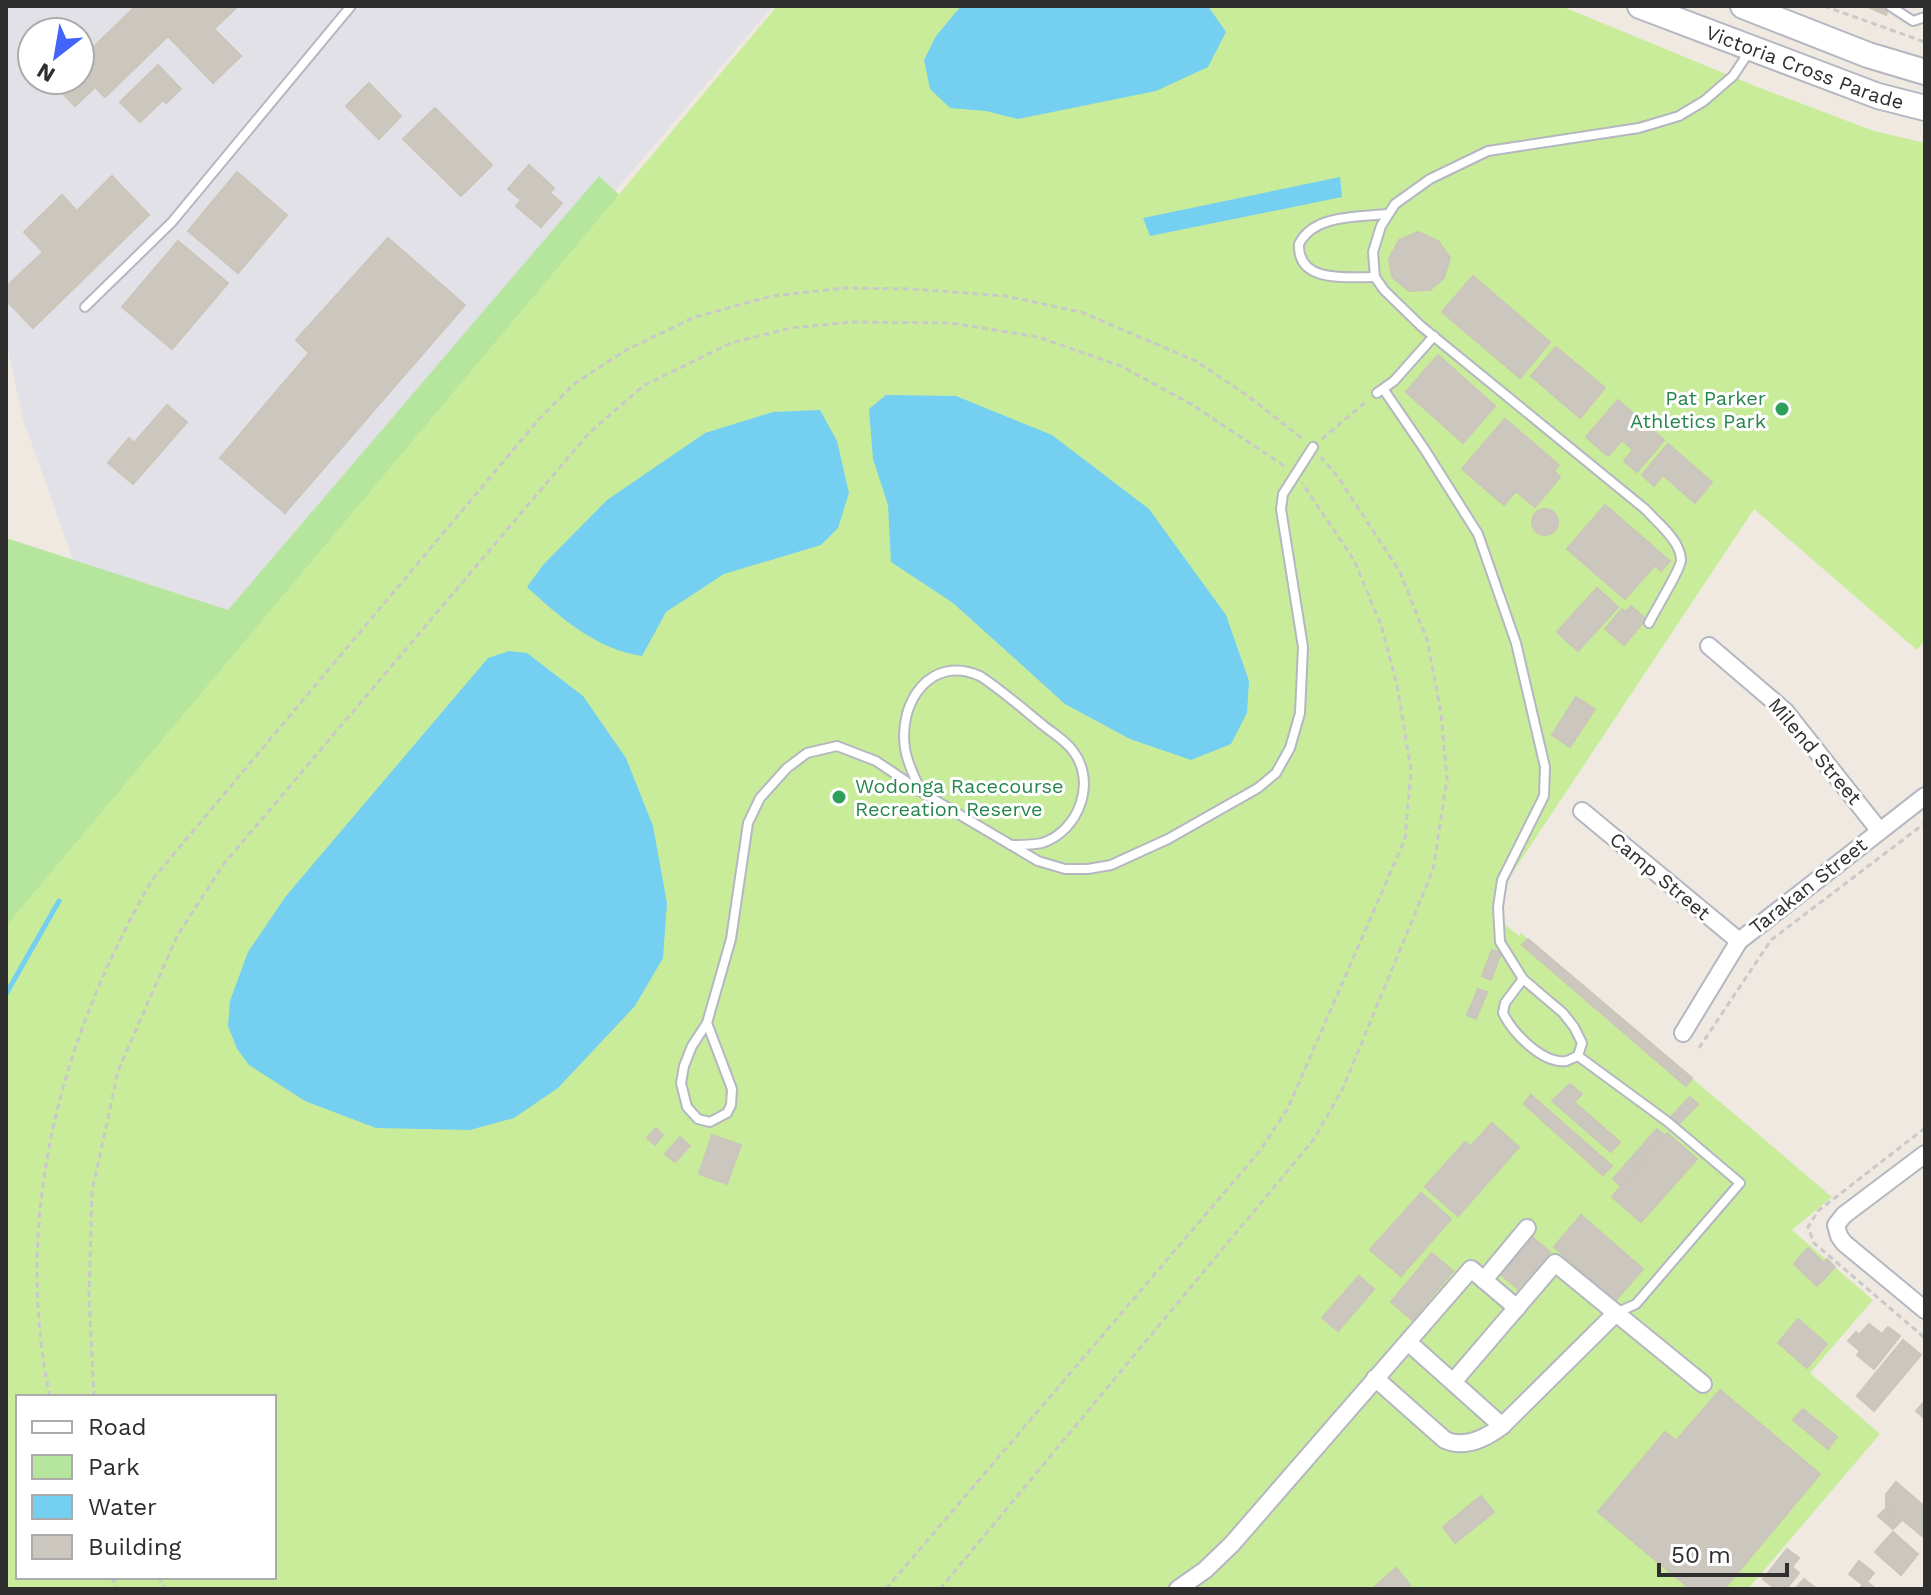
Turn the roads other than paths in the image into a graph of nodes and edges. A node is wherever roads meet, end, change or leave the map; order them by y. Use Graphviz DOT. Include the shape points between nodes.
graph roads {
  1 [pos="351,6"];
  2 [pos="1640,6"];
  3 [pos="1743,6"];
  4 [pos="1890,6"];
  5 [pos="1925,17"];
  6 [pos="1751,49"];
  7 [pos="1925,72"];
  8 [pos="1925,108"];
  9 [pos="1388,214"];
  10 [pos="1375,277"];
  11 [pos="85,307"];
  12 [pos="1434,336"];
  13 [pos="1313,447"];
  14 [pos="1649,623"];
  15 [pos="1709,646"];
  16 [pos="922,792"];
  17 [pos="1925,796"];
  18 [pos="1582,811"];
  19 [pos="1879,830"];
  20 [pos="1010,845"];
  21 [pos="1739,941"];
  22 [pos="1523,979"];
  23 [pos="707,1023"];
  24 [pos="1683,1033"];
  25 [pos="1578,1056"];
  26 [pos="1925,1154"];
  27 [pos="1527,1228"];
  28 [pos="1484,1280"];
  29 [pos="1517,1308"];
  30 [pos="1925,1310"];
  31 [pos="1616,1313"];
  32 [pos="1408,1342"];
  33 [pos="1375,1378"];
  34 [pos="1453,1382"];
  35 [pos="1703,1384"];
  36 [pos="1502,1426"];
  37 [pos="1178,1589"];
  1 -- 11 [label="lane" via="172,222"];
  2 -- 6 [label="main road, Victoria Cross Parade"];
  3 -- 7 [label="main road, Victoria Cross Parade"];
  4 -- 5 [label="lane" via="1913,21"];
  6 -- 8 [label="main road, Victoria Cross Parade"];
  6 -- 9 [label="lane" via="1733,76 1679,116 1639,128 1488,151 1430,179"];
  9 -- 10 [label="lane" via="1373,252"];
  9 -- 10 [label="lane" via="1329,221 1311,229 1299,244 1300,255 1318,274"];
  10 -- 12 [label="lane"];
  12 -- 14 [label="lane" via="1645,509 1670,536 1681,560"];
  12 -- 22 [label="lane" via="1381,391 1478,534 1516,643 1545,767 1544,796 1502,880 1498,907 1500,942"];
  13 -- 20 [label="lane" via="1283,494 1281,509 1303,647 1300,713 1276,773 1168,839 1111,865 1065,869"];
  15 -- 19 [label="street, Milend Street" via="1785,711"];
  16 -- 20 [label="lane"];
  16 -- 20 [label="lane" via="904,747 906,714 929,679 966,670 990,682 1072,749 1082,766 1082,799 1068,826 1041,843"];
  16 -- 23 [label="lane" via="876,761 837,746 807,753 787,768 760,798 748,823 731,939"];
  17 -- 19 [label="street, Tarakan Street"];
  18 -- 21 [label="street, Camp Street"];
  19 -- 21 [label="street, Tarakan Street"];
  21 -- 24 [label="street, Tarakan Street"];
  22 -- 25 [label="lane" via="1574,1027 1582,1043"];
  22 -- 25 [label="lane" via="1505,1003 1510,1028 1548,1056 1565,1061"];
  23 -- 23 [label="lane" via="692,1046 681,1083 687,1107 698,1119 710,1122 727,1113 733,1096"];
  25 -- 31 [label="lane" via="1740,1183 1636,1304"];
  26 -- 30 [label="street" via="1836,1225 1844,1243"];
  27 -- 28 [label="street"];
  28 -- 29 [label="street"];
  28 -- 32 [label="street" via="1471,1269"];
  29 -- 31 [label="street" via="1555,1263"];
  29 -- 34 [label="street"];
  31 -- 35 [label="street"];
  31 -- 36 [label="street"];
  32 -- 33 [label="street"];
  32 -- 34 [label="street"];
  33 -- 36 [label="street" via="1453,1444 1488,1437"];
  33 -- 37 [label="street" via="1232,1544"];
  34 -- 36 [label="street"];
}
